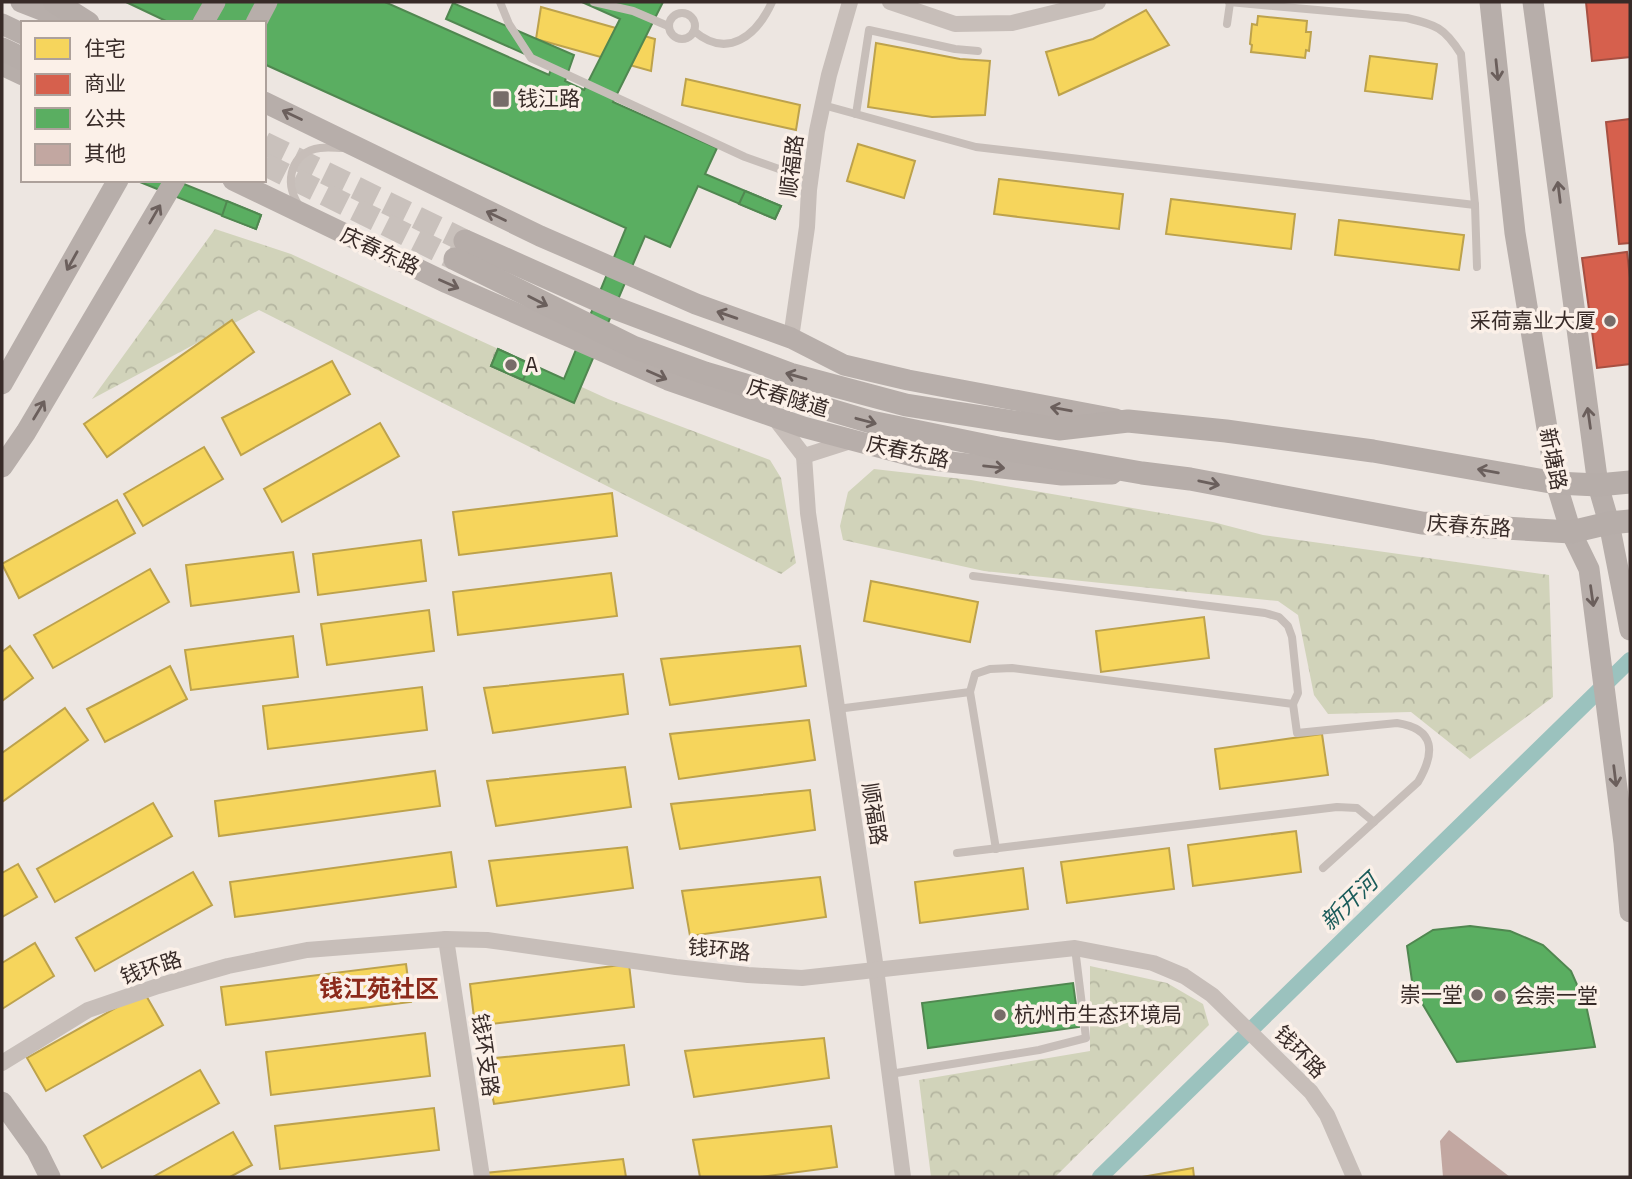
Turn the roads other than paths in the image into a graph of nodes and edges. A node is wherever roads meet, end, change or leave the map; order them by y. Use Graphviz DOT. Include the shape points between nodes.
graph roads {
  1 [pos="21,2"];
  2 [pos="55,2"];
  3 [pos="215,2"];
  4 [pos="267,2"];
  5 [pos="500,2"];
  6 [pos="594,2"];
  7 [pos="772,2"];
  8 [pos="850,2"];
  9 [pos="890,2"];
  10 [pos="1098,2"];
  11 [pos="1229,2"];
  12 [pos="1490,2"];
  13 [pos="1532,2"];
  14 [pos="70,21"];
  15 [pos="85,21"];
  16 [pos="204,21"];
  17 [pos="257,21"];
  18 [pos="2,24"];
  19 [pos="1227,24"];
  20 [pos="668,26"];
  21 [pos="694,31"];
  22 [pos="21,33"];
  23 [pos="2,48"];
  24 [pos="978,51"];
  25 [pos="21,58"];
  26 [pos="2,65"];
  27 [pos="21,74"];
  28 [pos="266,103"];
  29 [pos="823,105"];
  30 [pos="856,114"];
  31 [pos="364,149"];
  32 [pos="810,180"];
  33 [pos="117,182"];
  34 [pos="174,182"];
  35 [pos="237,182"];
  36 [pos="1475,205"];
  37 [pos="305,216"];
  38 [pos="1477,267"];
  39 [pos="792,338"];
  40 [pos="2,384"];
  41 [pos="774,417"];
  42 [pos="1128,421"];
  43 [pos="854,440"];
  44 [pos="804,456"];
  45 [pos="2,467"];
  46 [pos="1142,473"];
  47 [pos="1630,482"];
  48 [pos="1556,483"];
  49 [pos="1598,485"];
  50 [pos="1620,522"];
  51 [pos="1571,532"];
  52 [pos="973,576"];
  53 [pos="1630,630"];
  54 [pos="970,692"];
  55 [pos="1293,704"];
  56 [pos="837,709"];
  57 [pos="1374,822"];
  58 [pos="996,849"];
  59 [pos="957,853"];
  60 [pos="1323,868"];
  61 [pos="1630,912"];
  62 [pos="446,939"];
  63 [pos="1074,948"];
  64 [pos="876,970"];
  65 [pos="2,1063"];
  66 [pos="890,1074"];
  67 [pos="2,1102"];
  68 [pos="50,1177"];
  69 [pos="482,1177"];
  70 [pos="903,1177"];
  71 [pos="1354,1177"];
  1 -- 14 [label="main road"];
  2 -- 15 [label="main road"];
  3 -- 16 [label="main road"];
  4 -- 17 [label="main road"];
  5 -- 32 [label="lane" via="531,58 745,157"];
  6 -- 20 [label="lane"];
  7 -- 21 [label="lane" via="765,19 740,42 703,38"];
  8 -- 29 [label="street, 顺福路"];
  9 -- 10 [label="street" via="955,24 1012,23"];
  11 -- 19 [label="lane"];
  11 -- 36 [label="lane" via="1407,18 1432,24 1449,35 1461,54"];
  12 -- 48 [label="main road, 新塘路, one-way" via="1515,233"];
  49 -- 13 [label="main road, 新塘路, one-way"];
  18 -- 22 [label="main road"];
  20 -- 21 [label="lane" via="676,38 690,37"];
  20 -- 21 [label="lane" via="680,13 692,18"];
  23 -- 25 [label="main road"];
  24 -- 30 [label="lane" via="869,30"];
  26 -- 27 [label="main road"];
  31 -- 28 [label="main road, one-way"];
  29 -- 30 [label="lane"];
  29 -- 32 [label="street, 顺福路"];
  30 -- 36 [label="lane" via="976,147"];
  31 -- 37 [label="lane" via="320,148 301,154 292,170 290,192"];
  39 -- 31 [label="main road, one-way" via="602,265"];
  32 -- 39 [label="street, 顺福路"];
  33 -- 40 [label="main road, one-way"];
  45 -- 34 [label="main road, one-way"];
  35 -- 37 [label="main road, 庆春东路"];
  36 -- 38 [label="lane"];
  37 -- 41 [label="main road, 庆春东路, one-way" via="668,380"];
  42 -- 39 [label="main road, one-way" via="844,365"];
  41 -- 43 [label="main road, 庆春东路"];
  41 -- 44 [label="street"];
  42 -- 46 [label="main road, 庆春隧道, one-way" via="1059,429 906,405 790,374 460,250 634,347 705,373 871,422"];
  48 -- 42 [label="main road, one-way" via="1373,451"];
  43 -- 44 [label="street"];
  43 -- 46 [label="main road, 庆春东路, one-way" via="924,459 1062,475"];
  44 -- 56 [label="street, 顺福路"];
  46 -- 51 [label="main road, 庆春东路, one-way" via="1422,523"];
  47 -- 49 [label="main road"];
  48 -- 49 [label="main road"];
  48 -- 51 [label="main road, 新塘路"];
  49 -- 50 [label="main road, 新塘路"];
  50 -- 51 [label="main road, 庆春东路"];
  50 -- 53 [label="main road, 新塘路"];
  51 -- 61 [label="main road, 新塘路, one-way" via="1589,569"];
  52 -- 55 [label="lane" via="1279,617 1292,637 1298,693"];
  54 -- 55 [label="lane" via="975,674 1012,668"];
  54 -- 56 [label="lane"];
  54 -- 58 [label="lane"];
  55 -- 57 [label="lane" via="1297,733 1397,723 1411,725 1425,736 1431,748 1429,764 1418,782"];
  56 -- 64 [label="street, 顺福路"];
  57 -- 58 [label="lane" via="1357,807 1337,807"];
  57 -- 60 [label="lane"];
  58 -- 59 [label="lane"];
  62 -- 64 [label="street, 钱环路" via="487,940 748,975 802,978"];
  62 -- 65 [label="street, 钱环路" via="307,950 228,966 88,1010"];
  62 -- 69 [label="street, 钱环支路"];
  63 -- 64 [label="street, 钱环路"];
  63 -- 66 [label="lane" via="1086,1038"];
  63 -- 71 [label="street, 钱环路" via="1153,963 1212,995 1311,1092 1327,1115"];
  64 -- 66 [label="street, 顺福路"];
  66 -- 70 [label="street, 顺福路"];
  67 -- 68 [label="main road"];
}
